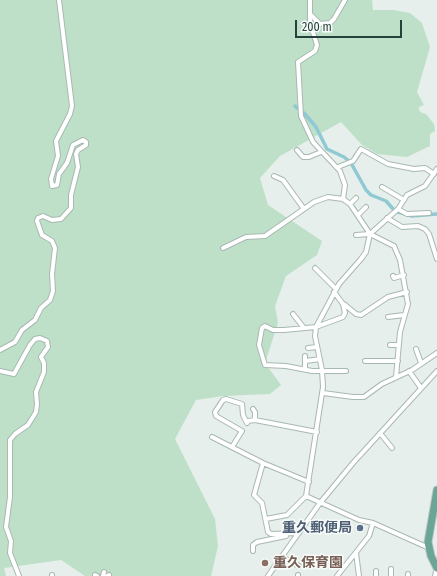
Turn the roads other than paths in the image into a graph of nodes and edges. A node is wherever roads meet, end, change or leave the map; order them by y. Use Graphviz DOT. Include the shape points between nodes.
graph roads {
  1 [pos="59,0"];
  2 [pos="310,0"];
  3 [pos="345,0"];
  4 [pos="311,15"];
  5 [pos="297,150"];
  6 [pos="321,152"];
  7 [pos="338,167"];
  8 [pos="436,171"];
  9 [pos="274,176"];
  10 [pos="382,187"];
  11 [pos="356,198"];
  12 [pos="343,199"];
  13 [pos="404,200"];
  14 [pos="350,204"];
  15 [pos="366,207"];
  16 [pos="304,209"];
  17 [pos="398,209"];
  18 [pos="429,213"];
  19 [pos="358,215"];
  20 [pos="387,218"];
  21 [pos="370,234"];
  22 [pos="356,235"];
  23 [pos="223,248"];
  24 [pos="437,260"];
  25 [pos="315,268"];
  26 [pos="404,275"];
  27 [pos="393,276"];
  28 [pos="335,290"];
  29 [pos="407,292"];
  30 [pos="344,304"];
  31 [pos="293,314"];
  32 [pos="404,315"];
  33 [pos="388,318"];
  34 [pos="316,327"];
  35 [pos="304,328"];
  36 [pos="390,345"];
  37 [pos="399,345"];
  38 [pos="318,347"];
  39 [pos="308,348"];
  40 [pos="416,349"];
  41 [pos="0,350"];
  42 [pos="437,353"];
  43 [pos="305,356"];
  44 [pos="320,359"];
  45 [pos="306,361"];
  46 [pos="365,361"];
  47 [pos="398,361"];
  48 [pos="421,363"];
  49 [pos="305,369"];
  50 [pos="322,370"];
  51 [pos="0,371"];
  52 [pos="346,371"];
  53 [pos="409,371"];
  54 [pos="437,371"];
  55 [pos="396,377"];
  56 [pos="421,388"];
  57 [pos="323,394"];
  58 [pos="253,409"];
  59 [pos="254,420"];
  60 [pos="247,423"];
  61 [pos="242,431"];
  62 [pos="317,432"];
  63 [pos="380,433"];
  64 [pos="212,437"];
  65 [pos="232,447"];
  66 [pos="392,448"];
  67 [pos="263,463"];
  68 [pos="309,482"];
  69 [pos="437,490"];
  70 [pos="306,496"];
  71 [pos="320,503"];
  72 [pos="266,519"];
  73 [pos="373,523"];
  74 [pos="296,534"];
  75 [pos="429,548"];
  76 [pos="253,552"];
  77 [pos="356,553"];
  78 [pos="282,557"];
  79 [pos="298,566"];
  80 [pos="437,568"];
  81 [pos="391,569"];
  82 [pos="341,570"];
  83 [pos="19,576"];
  84 [pos="268,576"];
  85 [pos="337,576"];
  86 [pos="342,576"];
  87 [pos="359,576"];
  88 [pos="392,576"];
  89 [pos="435,576"];
  1 -- 41 [label="street" via="72,106 56,141 58,156 50,182 52,186 57,184 73,145 83,140 86,145 76,154 78,167 71,195 71,208 61,219 52,220 43,216 37,221 42,235 52,241 55,248 53,291 50,300 41,308 35,320 22,330 15,342"];
  2 -- 4 [label="street"];
  3 -- 4 [label="street" via="330,23 320,24"];
  4 -- 6 [label="street" via="310,22 317,45 315,51 298,62 299,98 303,123"];
  5 -- 6 [label="street" via="303,157"];
  6 -- 7 [label="street"];
  7 -- 8 [label="street" via="355,159 361,148 388,164"];
  7 -- 12 [label="street" via="345,185"];
  8 -- 13 [label="street" via="425,186 408,194"];
  9 -- 16 [label="street" via="283,180"];
  10 -- 13 [label="street"];
  11 -- 14 [label="street"];
  12 -- 14 [label="street"];
  12 -- 16 [label="street" via="322,197"];
  13 -- 17 [label="street"];
  14 -- 19 [label="street"];
  15 -- 19 [label="street"];
  16 -- 23 [label="street" via="264,236 246,237"];
  17 -- 18 [label="street" via="407,214"];
  17 -- 20 [label="street"];
  19 -- 21 [label="street"];
  20 -- 21 [label="street"];
  20 -- 24 [label="street" via="402,227 418,226 426,230"];
  21 -- 22 [label="street"];
  21 -- 26 [label="street" via="395,247"];
  21 -- 28 [label="street" via="362,260"];
  25 -- 28 [label="street"];
  26 -- 27 [label="street" via="394,278"];
  26 -- 29 [label="street"];
  28 -- 30 [label="street"];
  28 -- 34 [label="street"];
  29 -- 30 [label="street" via="388,297 361,315"];
  29 -- 32 [label="street" via="408,304"];
  30 -- 34 [label="street" via="343,317"];
  31 -- 35 [label="street"];
  32 -- 33 [label="street"];
  32 -- 37 [label="street"];
  34 -- 35 [label="street"];
  34 -- 38 [label="street"];
  35 -- 49 [label="street" via="273,330 265,326 259,338 265,365"];
  36 -- 37 [label="street"];
  37 -- 47 [label="street"];
  38 -- 39 [label="street"];
  38 -- 44 [label="street"];
  40 -- 48 [label="street"];
  42 -- 48 [label="street"];
  43 -- 45 [label="street"];
  44 -- 45 [label="street"];
  44 -- 50 [label="street"];
  45 -- 49 [label="street"];
  46 -- 47 [label="street"];
  47 -- 55 [label="street"];
  48 -- 53 [label="street"];
  49 -- 50 [label="street"];
  50 -- 52 [label="street"];
  50 -- 57 [label="street"];
  51 -- 83 [label="street" via="14,374 30,345 40,338 47,341 48,347 41,357 44,372 36,392 36,412 28,425 10,440 10,497 6,527 11,541 10,553"];
  53 -- 55 [label="street"];
  53 -- 56 [label="street"];
  54 -- 56 [label="street"];
  55 -- 57 [label="street" via="364,396"];
  56 -- 63 [label="street"];
  57 -- 62 [label="street"];
  58 -- 59 [label="street"];
  59 -- 60 [label="street"];
  59 -- 62 [label="street"];
  60 -- 61 [label="street"];
  60 -- 61 [label="street" via="242,404 223,400 215,412 216,416"];
  61 -- 65 [label="street"];
  62 -- 68 [label="street"];
  63 -- 66 [label="street"];
  63 -- 71 [label="street"];
  64 -- 65 [label="street"];
  65 -- 67 [label="street"];
  67 -- 68 [label="street"];
  67 -- 72 [label="street" via="254,495 262,503"];
  68 -- 70 [label="street"];
  69 -- 75 [label="main road" via="428,536"];
  70 -- 71 [label="street"];
  70 -- 72 [label="street" via="287,514"];
  71 -- 73 [label="street" via="359,520"];
  71 -- 74 [label="street"];
  72 -- 74 [label="street" via="267,530 272,534"];
  73 -- 75 [label="street"];
  73 -- 77 [label="street" via="369,536"];
  74 -- 76 [label="street" via="257,542 253,545"];
  74 -- 78 [label="street"];
  75 -- 80 [label="main road"];
  77 -- 82 [label="street"];
  77 -- 87 [label="street"];
  78 -- 79 [label="street"];
  78 -- 84 [label="street"];
  80 -- 89 [label="street"];
  81 -- 88 [label="street"];
  82 -- 85 [label="street"];
  82 -- 86 [label="street"];
}
